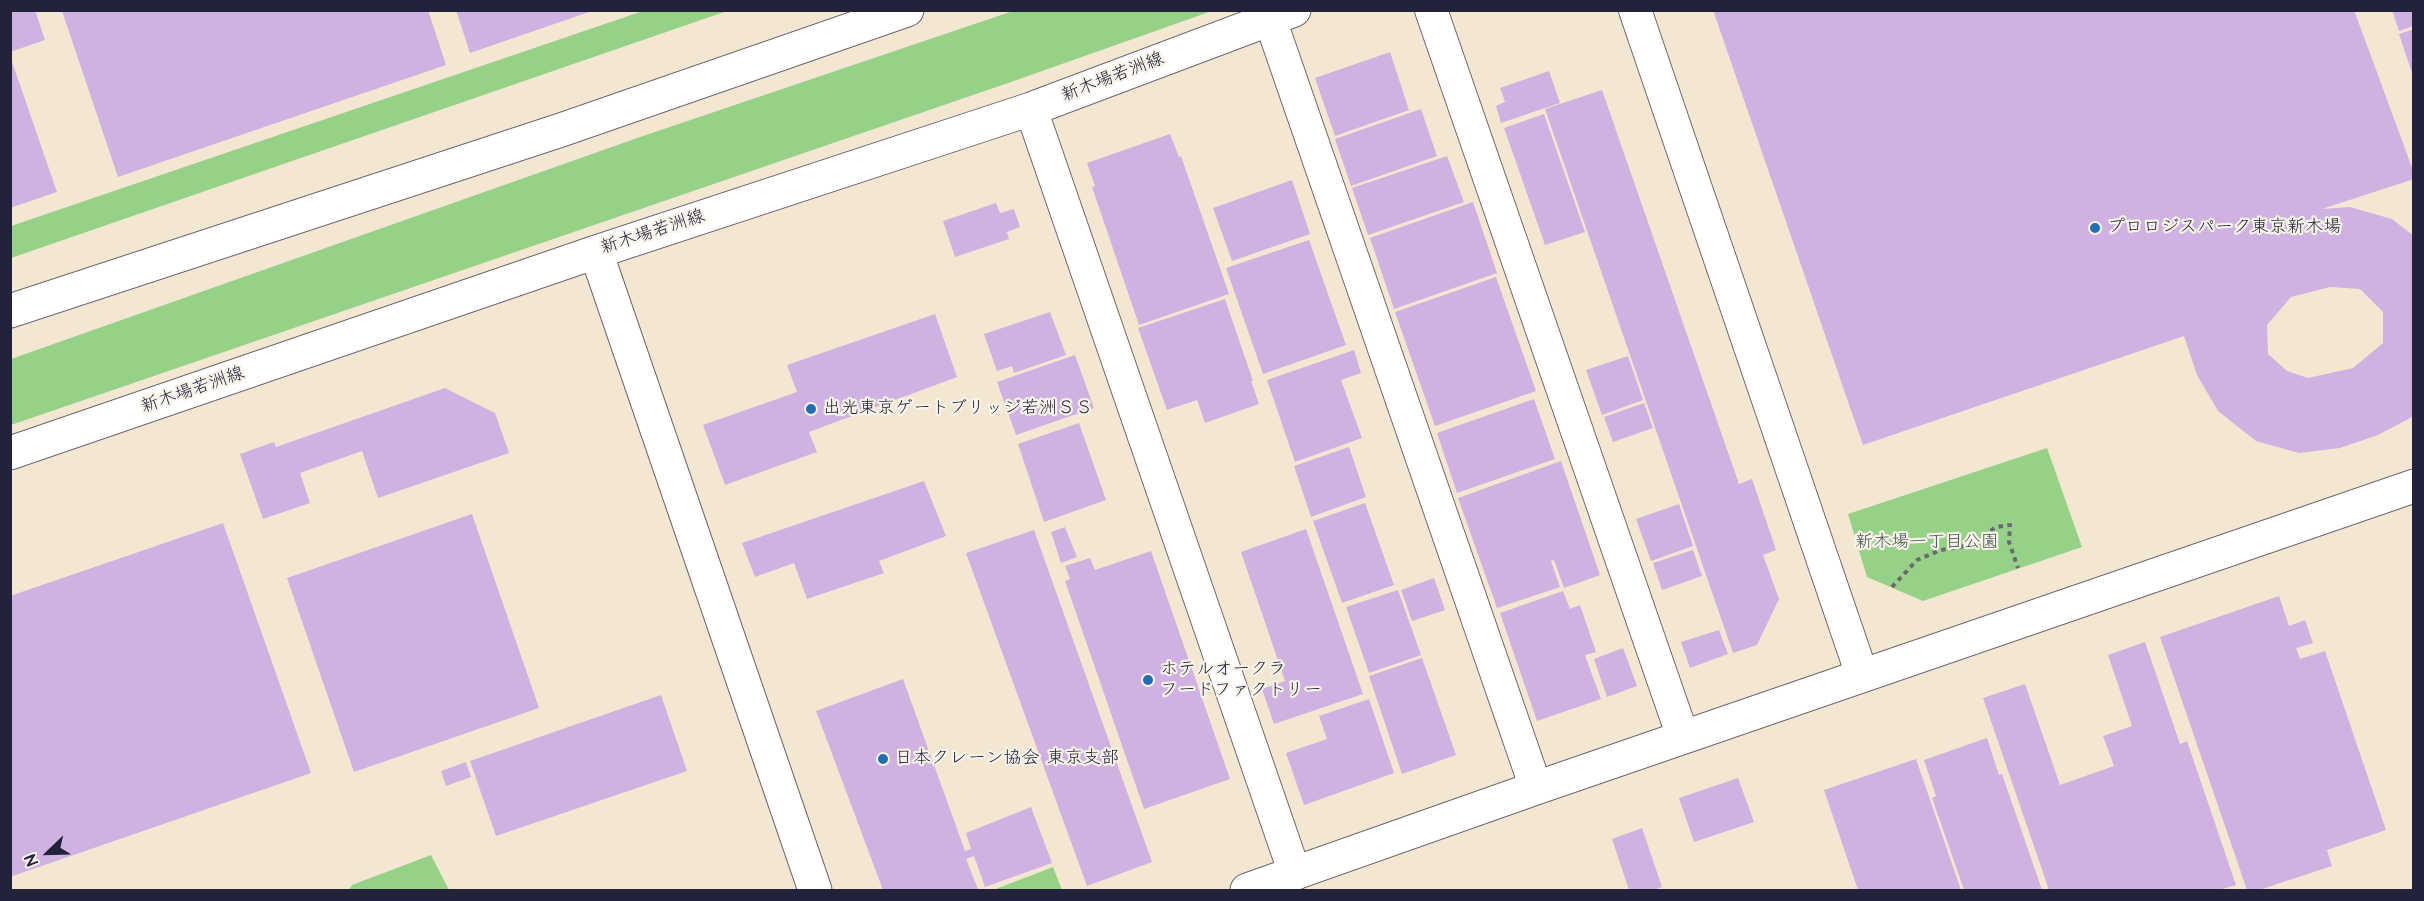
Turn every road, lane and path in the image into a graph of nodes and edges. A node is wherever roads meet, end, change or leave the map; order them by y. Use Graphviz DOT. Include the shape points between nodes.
graph roads {
  1 [pos="908,10"];
  2 [pos="1431,10"];
  3 [pos="1635,10"];
  4 [pos="1282,15"];
  5 [pos="1031,109"];
  6 [pos="596,252"];
  7 [pos="10,311"];
  8 [pos="10,453"];
  9 [pos="2414,486"];
  10 [pos="2018,568"];
  11 [pos="1892,587"];
  12 [pos="1862,675"];
  13 [pos="1683,737"];
  14 [pos="1536,788"];
  15 [pos="1295,874"];
  16 [pos="815,891"];
  17 [pos="1247,891"];
  1 -- 7 [label="street" via="561,130"];
  2 -- 13 [label="street"];
  3 -- 12 [label="street"];
  4 -- 5 [label="street, 新木場若洲線"];
  4 -- 14 [label="street"];
  5 -- 6 [label="street, 新木場若洲線"];
  5 -- 15 [label="street"];
  6 -- 8 [label="street, 新木場若洲線"];
  6 -- 16 [label="street"];
  9 -- 12 [label="street"];
  10 -- 11 [label="path" via="2009,542 2010,525 1996,526 1961,547 1917,560"];
  12 -- 13 [label="street"];
  13 -- 14 [label="street"];
  14 -- 15 [label="street"];
  15 -- 17 [label="street"];
}
